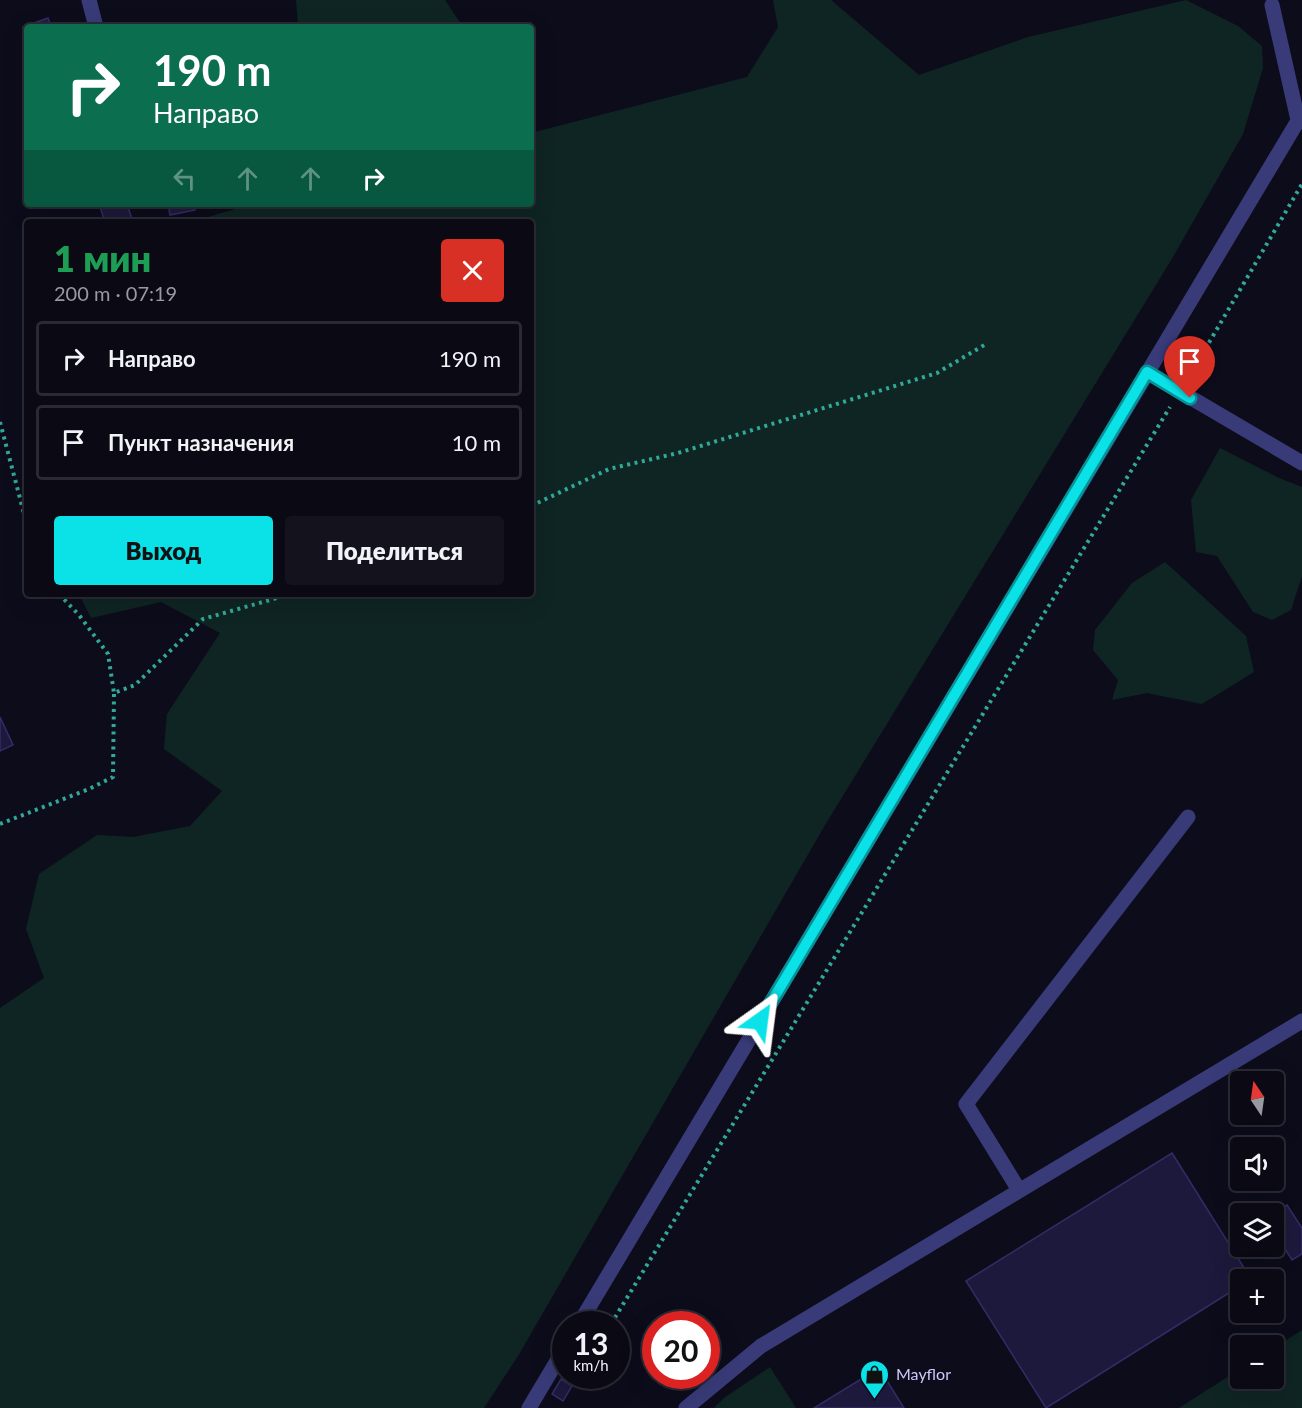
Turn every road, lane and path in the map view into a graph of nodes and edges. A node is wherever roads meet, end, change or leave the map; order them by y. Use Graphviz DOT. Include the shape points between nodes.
graph roads {
  1 [pos="89,0"];
  2 [pos="1272,5"];
  3 [pos="95,24"];
  4 [pos="1300,117"];
  5 [pos="1302,184"];
  6 [pos="986,344"];
  7 [pos="1147,372"];
  8 [pos="1180,392"];
  9 [pos="0,422"];
  10 [pos="1302,464"];
  11 [pos="534,505"];
  12 [pos="24,514"];
  13 [pos="62,597"];
  14 [pos="280,597"];
  15 [pos="114,693"];
  16 [pos="1188,817"];
  17 [pos="0,824"];
  18 [pos="1302,1021"];
  19 [pos="1019,1190"];
  20 [pos="587,1311"];
  21 [pos="619,1311"];
  22 [pos="552,1369"];
  23 [pos="529,1408"];
  24 [pos="686,1408"];
  1 -- 3 [label="street"];
  2 -- 4 [label="street"];
  4 -- 7 [label="street"];
  5 -- 8 [label="path"];
  6 -- 11 [label="path" via="937,373 678,453 609,468"];
  7 -- 8 [label="street"];
  7 -- 20 [label="street"];
  8 -- 10 [label="street"];
  8 -- 21 [label="path"];
  9 -- 12 [label="path"];
  13 -- 15 [label="path" via="108,654"];
  14 -- 15 [label="path" via="203,619 135,685"];
  15 -- 17 [label="path" via="113,777"];
  16 -- 19 [label="street" via="966,1104"];
  18 -- 19 [label="street"];
  19 -- 24 [label="street" via="761,1346"];
  22 -- 23 [label="street"];
}
